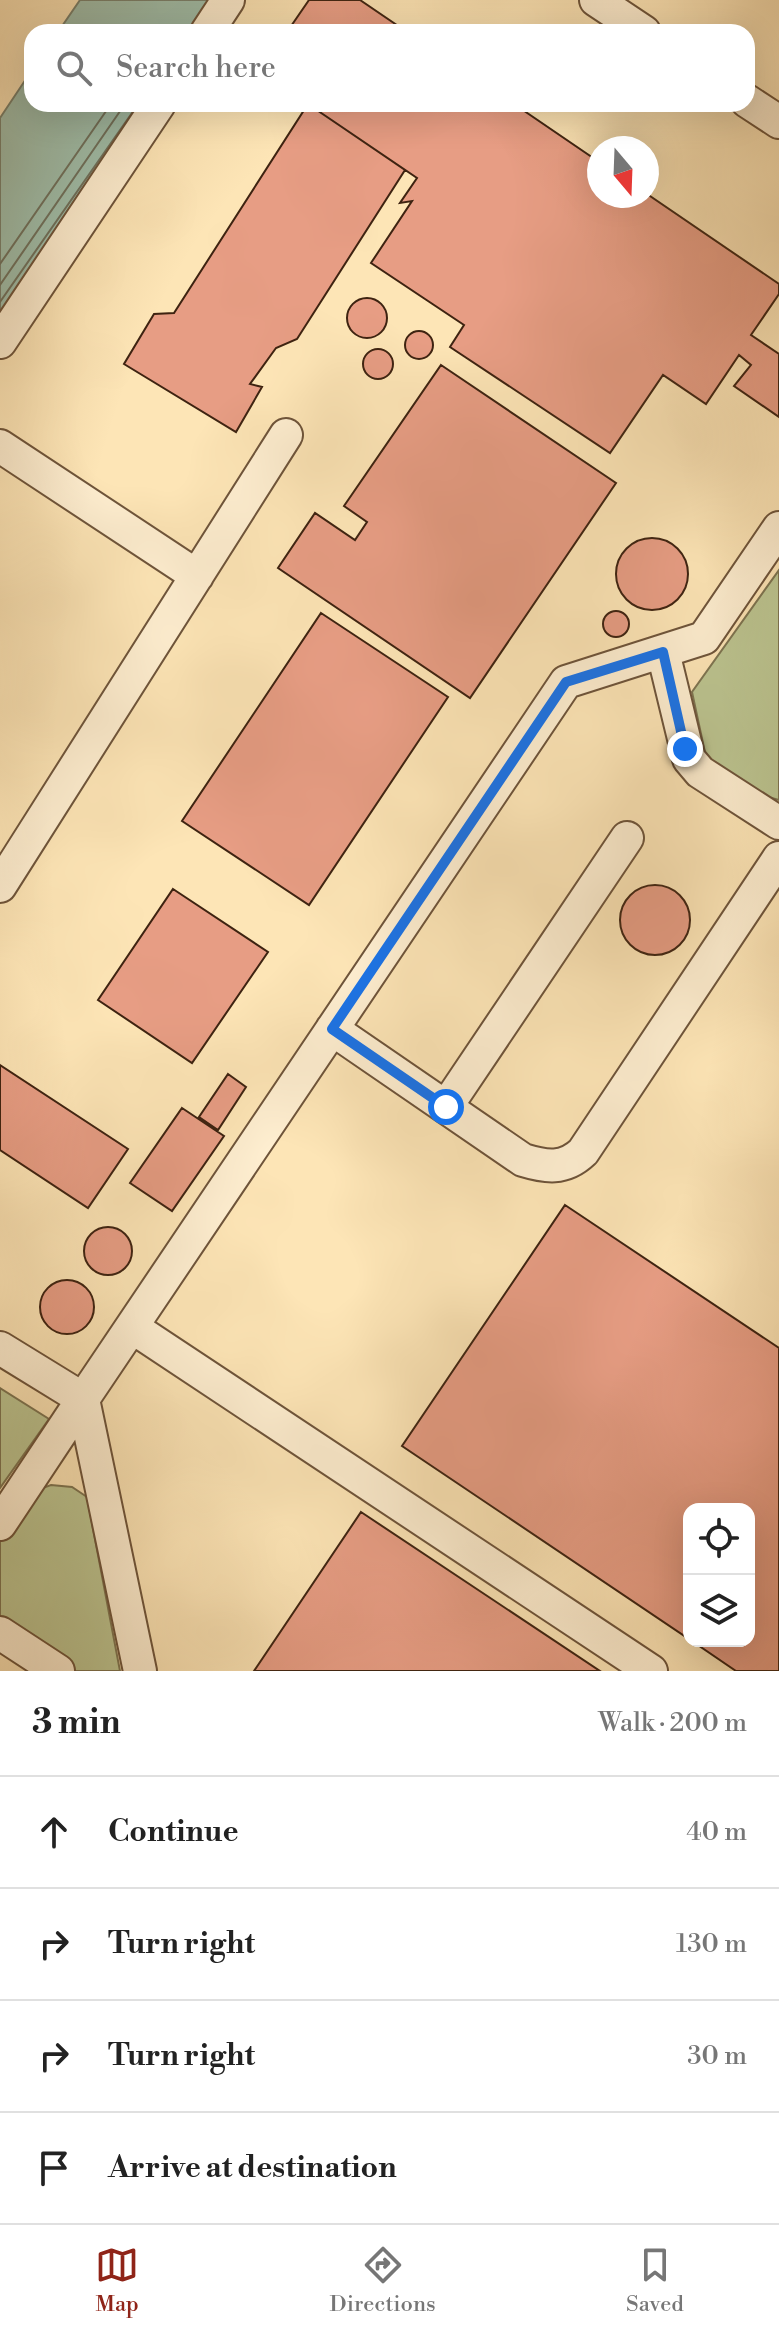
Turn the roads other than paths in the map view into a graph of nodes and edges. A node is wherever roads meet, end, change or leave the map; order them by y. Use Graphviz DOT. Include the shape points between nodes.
graph roads {
  1 [pos="228,0"];
  2 [pos="596,0"];
  3 [pos="212,24"];
  4 [pos="632,24"];
  5 [pos="755,106"];
  6 [pos="154,112"];
  7 [pos="779,122"];
  8 [pos="0,342"];
  9 [pos="286,435"];
  10 [pos="0,446"];
  11 [pos="779,528"];
  12 [pos="197,576"];
  13 [pos="663,652"];
  14 [pos="779,823"];
  15 [pos="627,838"];
  16 [pos="779,858"];
  17 [pos="0,886"];
  18 [pos="332,1029"];
  19 [pos="446,1107"];
  20 [pos="132,1327"];
  21 [pos="0,1348"];
  22 [pos="83,1399"];
  23 [pos="0,1524"];
  24 [pos="0,1633"];
  25 [pos="58,1671"];
  26 [pos="140,1671"];
  27 [pos="651,1671"];
  1 -- 3 [label="lane"];
  2 -- 4 [label="lane"];
  5 -- 7 [label="lane"];
  6 -- 8 [label="lane"];
  9 -- 12 [label="lane"];
  10 -- 12 [label="lane"];
  11 -- 13 [label="lane" via="704,638"];
  12 -- 17 [label="lane"];
  13 -- 14 [label="lane" via="689,759 700,772"];
  13 -- 18 [label="lane" via="566,682"];
  15 -- 19 [label="lane"];
  16 -- 19 [label="lane" via="571,1163 544,1166 523,1160"];
  18 -- 19 [label="lane"];
  18 -- 20 [label="lane"];
  20 -- 22 [label="lane"];
  20 -- 27 [label="lane"];
  21 -- 22 [label="lane"];
  22 -- 23 [label="lane"];
  22 -- 26 [label="lane"];
  24 -- 25 [label="lane"];
}
